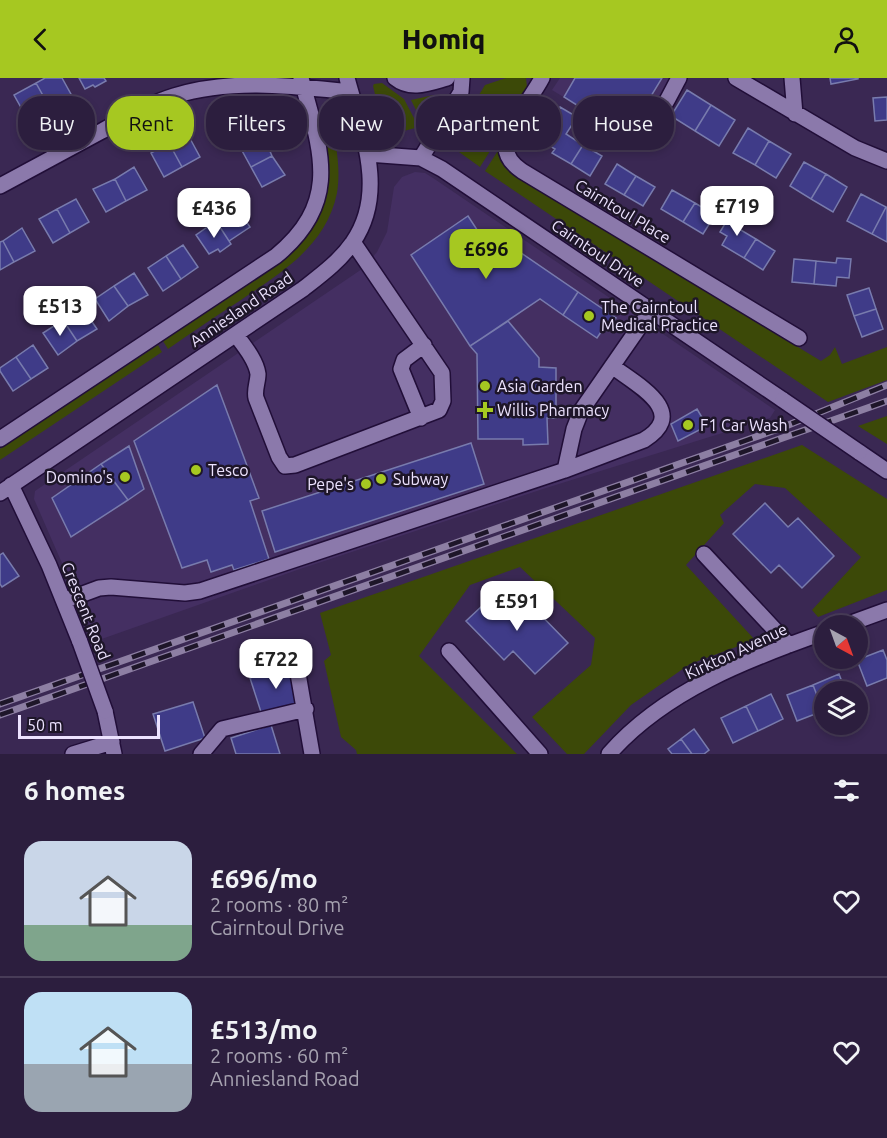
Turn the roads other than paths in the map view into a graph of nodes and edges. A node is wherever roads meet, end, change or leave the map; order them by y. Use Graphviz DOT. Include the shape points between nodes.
graph roads {
  1 [pos="447,78"];
  2 [pos="462,78"];
  3 [pos="542,78"];
  4 [pos="679,78"];
  5 [pos="736,78"];
  6 [pos="792,78"];
  7 [pos="400,81"];
  8 [pos="302,83"];
  9 [pos="349,85"];
  10 [pos="668,96"];
  11 [pos="795,114"];
  12 [pos="368,154"];
  13 [pos="421,158"];
  14 [pos="885,160"];
  15 [pos="0,186"];
  16 [pos="353,242"];
  17 [pos="651,310"];
  18 [pos="236,334"];
  19 [pos="799,338"];
  20 [pos="424,345"];
  21 [pos="612,366"];
  22 [pos="421,418"];
  23 [pos="0,439"];
  24 [pos="566,470"];
  25 [pos="887,471"];
  26 [pos="6,489"];
  27 [pos="704,554"];
  28 [pos="64,601"];
  29 [pos="887,610"];
  30 [pos="868,617"];
  31 [pos="814,636"];
  32 [pos="789,645"];
  33 [pos="449,651"];
  34 [pos="296,662"];
  35 [pos="306,709"];
  36 [pos="113,748"];
  37 [pos="73,754"];
  38 [pos="201,754"];
  39 [pos="312,754"];
  40 [pos="540,754"];
  41 [pos="609,754"];
  1 -- 7 [label="street" via="419,85"];
  2 -- 13 [label="street" via="460,92"];
  3 -- 19 [label="street, Cairntoul Place" via="507,138 507,153 513,164"];
  4 -- 10 [label="street"];
  5 -- 11 [label="street"];
  6 -- 11 [label="street"];
  8 -- 9 [label="street"];
  8 -- 15 [label="street" via="231,87 174,96 124,118"];
  8 -- 23 [label="street, Anniesland Road" via="319,149 321,176 315,206 296,237 276,256"];
  9 -- 12 [label="street, Anniesland Road"];
  11 -- 14 [label="street"];
  12 -- 13 [label="street, Cairntoul Drive"];
  12 -- 16 [label="street, Anniesland Road" via="369,203"];
  13 -- 17 [label="street, Cairntoul Drive"];
  16 -- 18 [label="street, Anniesland Road" via="313,282"];
  16 -- 20 [label="street"];
  17 -- 21 [label="street"];
  17 -- 25 [label="street, Cairntoul Drive, bridge"];
  18 -- 22 [label="street" via="258,372 256,399 285,466"];
  18 -- 26 [label="street, Anniesland Road"];
  20 -- 22 [label="street" via="404,360 401,369"];
  20 -- 22 [label="street" via="442,373 443,401 439,410"];
  21 -- 24 [label="street" via="577,420"];
  21 -- 24 [label="street" via="658,403 663,423 644,440"];
  24 -- 28 [label="street" via="200,591 111,587"];
  26 -- 28 [label="street, Crescent Road"];
  27 -- 32 [label="street"];
  28 -- 36 [label="street, Crescent Road, bridge" via="105,711"];
  29 -- 30 [label="street"];
  31 -- 32 [label="street, Kirkton Avenue"];
  32 -- 41 [label="street, Kirkton Avenue" via="705,681 649,717"];
  33 -- 40 [label="street"];
  34 -- 35 [label="street"];
  35 -- 38 [label="street" via="222,729"];
  35 -- 39 [label="street"];
  36 -- 37 [label="street"];
}
